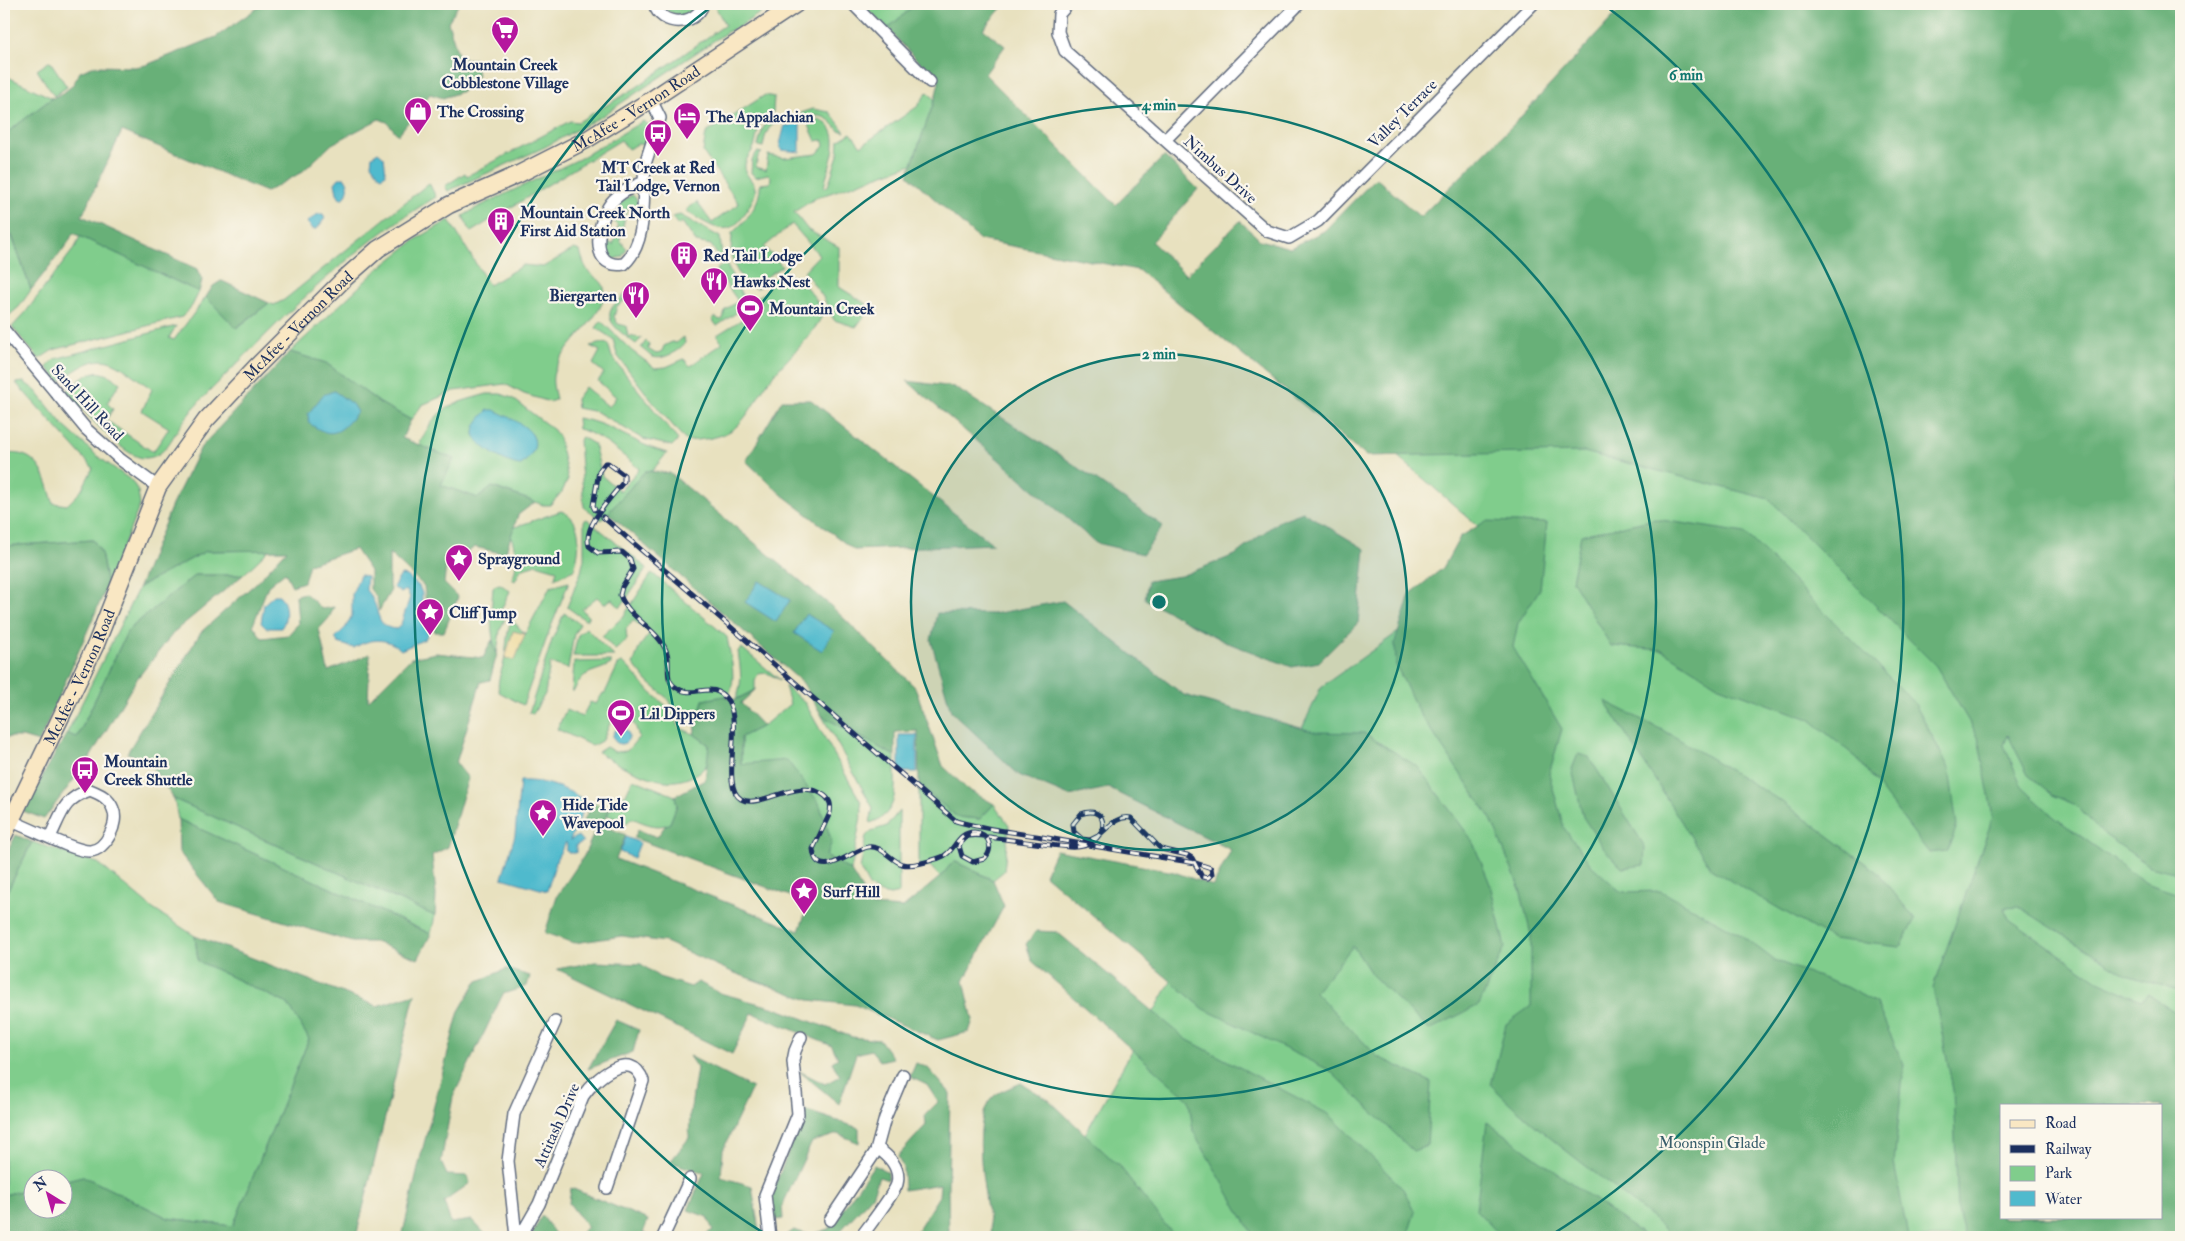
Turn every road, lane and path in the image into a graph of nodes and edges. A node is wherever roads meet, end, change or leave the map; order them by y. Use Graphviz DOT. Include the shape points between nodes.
graph roads {
  1 [pos="654,4"];
  2 [pos="703,4"];
  3 [pos="796,4"];
  4 [pos="853,4"];
  5 [pos="1068,4"];
  6 [pos="1299,4"];
  7 [pos="1533,4"];
  8 [pos="930,82"];
  9 [pos="651,100"];
  10 [pos="1165,140"];
  11 [pos="644,182"];
  12 [pos="1288,238"];
  13 [pos="4,330"];
  14 [pos="158,487"];
  15 [pos="11,821"];
  16 [pos="4,835"];
  17 [pos="50,837"];
  18 [pos="555,1022"];
  19 [pos="801,1037"];
  20 [pos="903,1075"];
  21 [pos="877,1148"];
  22 [pos="690,1179"];
  23 [pos="607,1188"];
  24 [pos="830,1220"];
  25 [pos="518,1237"];
  26 [pos="663,1237"];
  27 [pos="770,1237"];
  28 [pos="861,1237"];
  1 -- 2 [label="street" via="661,15 679,22 698,14"];
  3 -- 9 [label="main road, McAfee - Vernon Road"];
  4 -- 8 [label="street"];
  5 -- 10 [label="street, Nimbus Drive" via="1058,14 1058,32 1065,51"];
  6 -- 10 [label="street"];
  7 -- 12 [label="street, Valley Terrace" via="1318,221"];
  9 -- 11 [label="street" via="660,118"];
  9 -- 14 [label="main road, McAfee - Vernon Road" via="586,140 448,205 378,249 345,278 206,420"];
  10 -- 12 [label="street, Nimbus Drive" via="1267,231"];
  11 -- 11 [label="street" via="618,196 604,216 599,246 605,262 624,264 633,254 640,229"];
  13 -- 14 [label="street, Sand Hill Road" via="86,428 121,460"];
  14 -- 15 [label="main road, McAfee - Vernon Road" via="96,644"];
  15 -- 16 [label="main road, McAfee - Vernon Road"];
  15 -- 17 [label="street"];
  17 -- 17 [label="street" via="91,852 102,846 110,835 115,819 114,809 101,794 90,790 79,794 69,800"];
  18 -- 25 [label="street" via="514,1114 508,1161"];
  19 -- 27 [label="street" via="793,1061 798,1114 765,1195"];
  20 -- 21 [label="street" via="885,1118"];
  21 -- 24 [label="street"];
  21 -- 28 [label="street" via="893,1162 897,1173 896,1185"];
  22 -- 26 [label="street"];
  23 -- 25 [label="street, Attitash Drive" via="643,1081 636,1068 624,1066 607,1071 591,1084 538,1204"];
}
